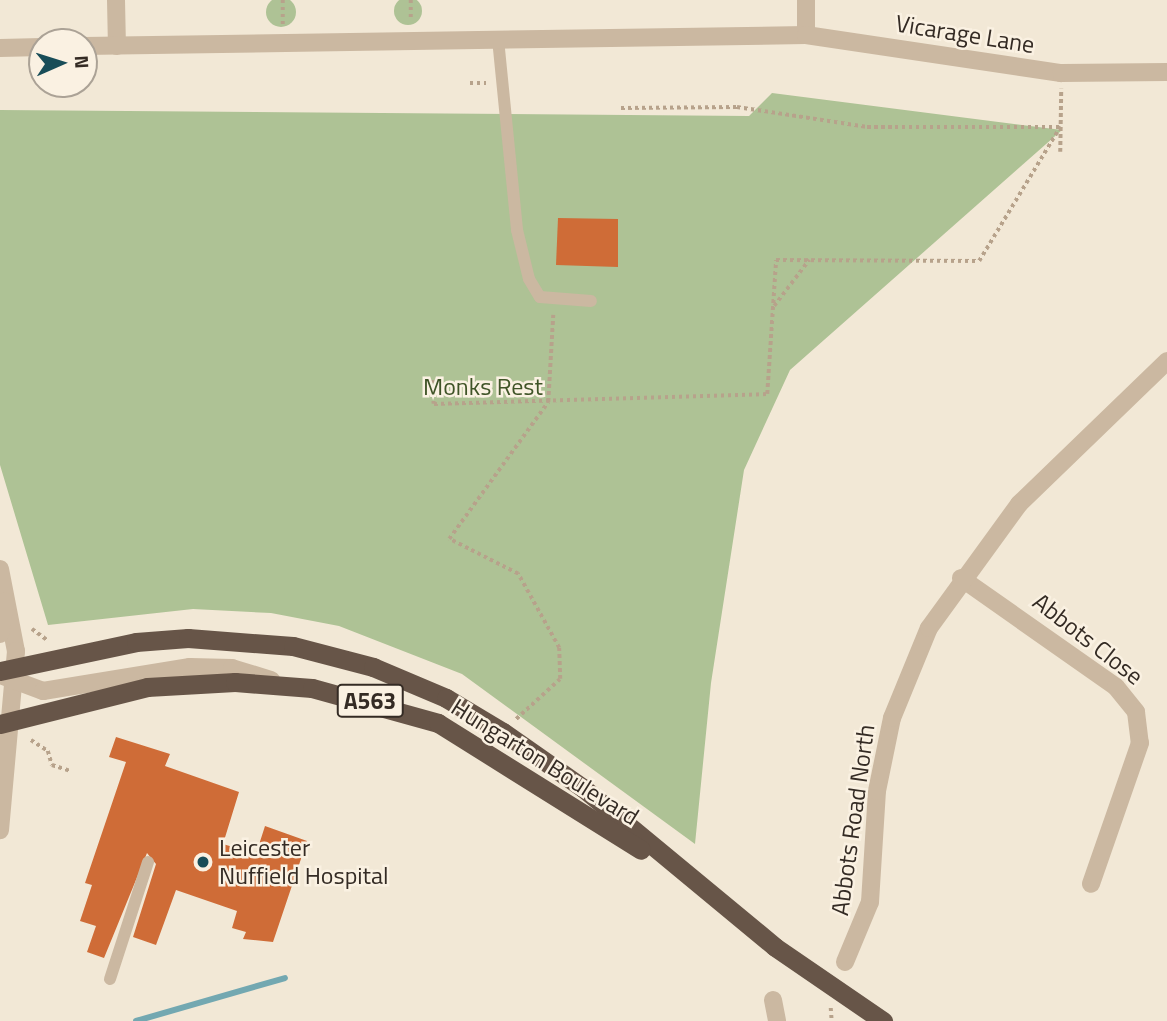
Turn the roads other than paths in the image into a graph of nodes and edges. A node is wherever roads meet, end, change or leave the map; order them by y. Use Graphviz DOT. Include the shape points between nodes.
graph roads {
  1 [pos="116,0"];
  2 [pos="806,0"];
  3 [pos="806,35"];
  4 [pos="498,39"];
  5 [pos="98,46"];
  6 [pos="117,46"];
  7 [pos="28,47"];
  8 [pos="0,48"];
  9 [pos="1167,72"];
  10 [pos="591,301"];
  11 [pos="1167,361"];
  12 [pos="0,569"];
  13 [pos="961,578"];
  14 [pos="7,590"];
  15 [pos="0,634"];
  16 [pos="7,675"];
  17 [pos="291,686"];
  18 [pos="3,723"];
  19 [pos="0,830"];
  20 [pos="148,862"];
  21 [pos="687,878"];
  22 [pos="1091,884"];
  23 [pos="845,962"];
  24 [pos="110,979"];
  25 [pos="773,1000"];
  26 [pos="777,1021"];
  27 [pos="883,1021"];
  1 -- 6 [label="street"];
  2 -- 3 [label="street"];
  3 -- 4 [label="street, Vicarage Lane"];
  3 -- 9 [label="street, Vicarage Lane" via="1062,73"];
  4 -- 6 [label="street, Vicarage Lane"];
  4 -- 10 [label="lane" via="522,255 540,297"];
  5 -- 6 [label="street, Vicarage Lane"];
  7 -- 8 [label="street"];
  11 -- 13 [label="street, Abbots Road North" via="1036,486"];
  12 -- 14 [label="street"];
  13 -- 22 [label="street, Abbots Close" via="1116,687 1136,712 1140,743 1129,786"];
  13 -- 23 [label="street, Abbots Road North" via="915,657 892,718 877,792 870,902"];
  14 -- 15 [label="street"];
  14 -- 16 [label="street"];
  16 -- 17 [label="street" via="51,691 128,674 212,667"];
  16 -- 18 [label="street"];
  16 -- 21 [label="highway, Hungarton Boulevard / A563" via="37,663 188,638 293,646 373,667 446,698 503,732 583,788"];
  17 -- 18 [label="highway, Hungarton Boulevard / A563" via="147,687"];
  17 -- 21 [label="highway, Hungarton Boulevard / A563" via="355,696 438,723"];
  18 -- 19 [label="street" via="9,759"];
  20 -- 24 [label="lane"];
  21 -- 27 [label="highway, Hungarton Boulevard / A563" via="828,988"];
  25 -- 26 [label="street"];
}
